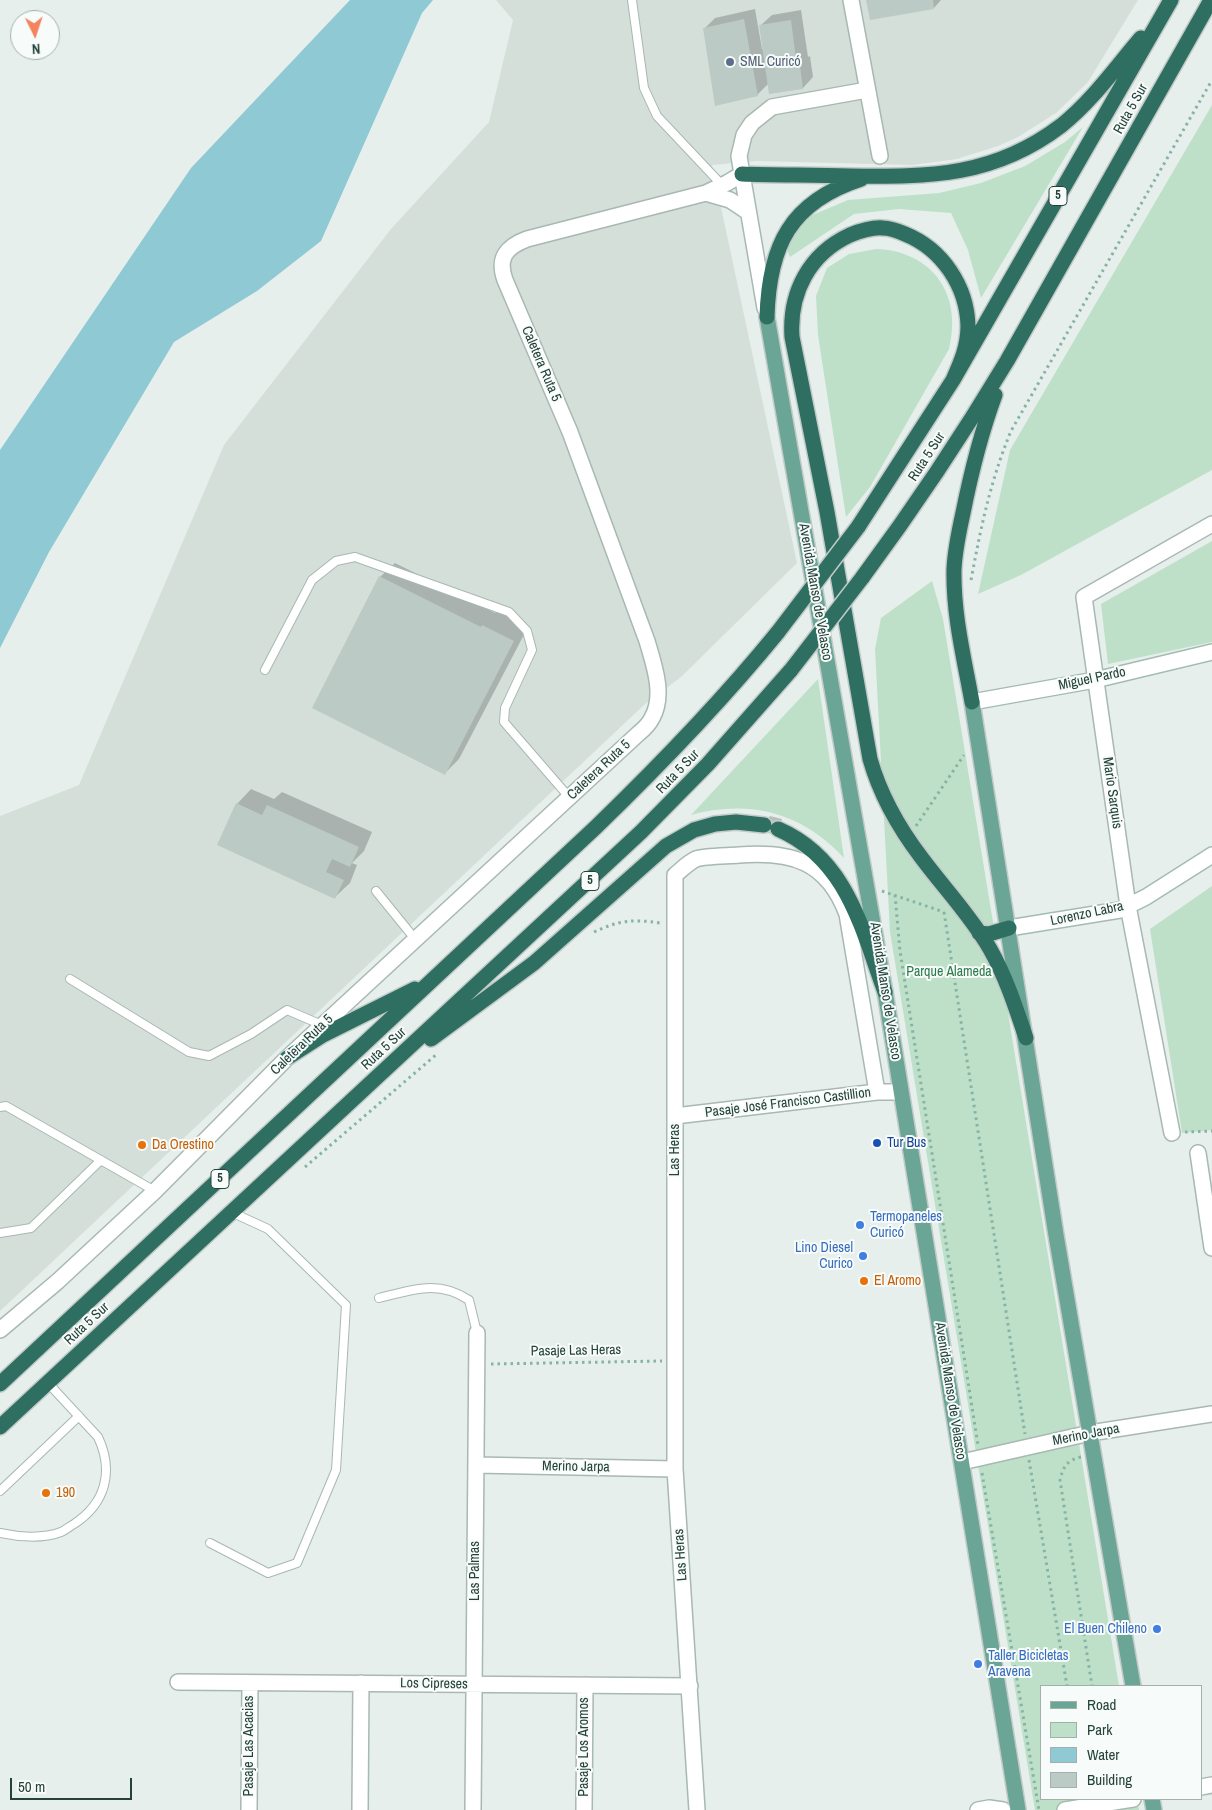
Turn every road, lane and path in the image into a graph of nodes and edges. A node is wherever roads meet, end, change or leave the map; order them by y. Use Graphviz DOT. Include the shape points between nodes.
graph roads {
  1 [pos="632,0"];
  2 [pos="851,0"];
  3 [pos="1211,0"];
  4 [pos="1167,6"];
  5 [pos="1212,80"];
  6 [pos="867,90"];
  7 [pos="880,156"];
  8 [pos="742,174"];
  9 [pos="870,176"];
  10 [pos="722,186"];
  11 [pos="706,193"];
  12 [pos="748,212"];
  13 [pos="766,317"];
  14 [pos="1007,361"];
  15 [pos="953,380"];
  16 [pos="1212,524"];
  17 [pos="969,589"];
  18 [pos="1212,652"];
  19 [pos="265,670"];
  20 [pos="1094,680"];
  21 [pos="972,702"];
  22 [pos="977,736"];
  23 [pos="569,798"];
  24 [pos="908,838"];
  25 [pos="1212,854"];
  26 [pos="867,886"];
  27 [pos="376,891"];
  28 [pos="895,895"];
  29 [pos="1128,906"];
  30 [pos="944,912"];
  31 [pos="674,925"];
  32 [pos="975,927"];
  33 [pos="1009,928"];
  34 [pos="591,933"];
  35 [pos="415,939"];
  36 [pos="440,974"];
  37 [pos="70,979"];
  38 [pos="885,992"];
  39 [pos="322,1025"];
  40 [pos="1026,1038"];
  41 [pos="443,1049"];
  42 [pos="286,1058"];
  43 [pos="376,1080"];
  44 [pos="877,1092"];
  45 [pos="902,1092"];
  46 [pos="0,1107"];
  47 [pos="675,1116"];
  48 [pos="1212,1130"];
  49 [pos="1172,1133"];
  50 [pos="1198,1153"];
  51 [pos="101,1160"];
  52 [pos="305,1168"];
  53 [pos="155,1191"];
  54 [pos="231,1212"];
  55 [pos="0,1233"];
  56 [pos="1212,1248"];
  57 [pos="379,1298"];
  58 [pos="0,1330"];
  59 [pos="477,1333"];
  60 [pos="675,1361"];
  61 [pos="477,1364"];
  62 [pos="48,1382"];
  63 [pos="0,1384"];
  64 [pos="1212,1414"];
  65 [pos="79,1416"];
  66 [pos="0,1427"];
  67 [pos="1090,1433"];
  68 [pos="1027,1447"];
  69 [pos="1094,1454"];
  70 [pos="980,1458"];
  71 [pos="962,1462"];
  72 [pos="476,1466"];
  73 [pos="675,1469"];
  74 [pos="0,1490"];
  75 [pos="0,1533"];
  76 [pos="210,1543"];
  77 [pos="178,1682"];
  78 [pos="250,1682"];
  79 [pos="361,1683"];
  80 [pos="474,1684"];
  81 [pos="585,1685"];
  82 [pos="1067,1685"];
  83 [pos="1092,1685"];
  84 [pos="1133,1685"];
  85 [pos="690,1686"];
  86 [pos="1127,1800"];
  87 [pos="249,1810"];
  88 [pos="360,1810"];
  89 [pos="473,1810"];
  90 [pos="584,1810"];
  91 [pos="697,1810"];
  92 [pos="978,1810"];
  93 [pos="1003,1810"];
  94 [pos="1018,1810"];
  95 [pos="1040,1810"];
  96 [pos="1065,1810"];
  1 -- 10 [label="lane" via="644,88 649,101 657,116"];
  2 -- 6 [label="street"];
  3 -- 14 [label="highway, Ruta 5 Sur / 5"];
  4 -- 9 [label="highway" via="1083,105 1061,126 1029,147 966,171 915,177"];
  4 -- 15 [label="highway, Ruta 5 Sur / 5"];
  5 -- 17 [label="path" via="1011,431 986,503"];
  6 -- 7 [label="street"];
  6 -- 8 [label="street, Avenida Manso de Velasco" via="772,107 752,123 744,135 739,156"];
  8 -- 9 [label="highway"];
  8 -- 10 [label="street, Caletera Ruta 5"];
  8 -- 12 [label="street, Avenida Manso de Velasco"];
  9 -- 13 [label="highway" via="847,184 815,202 789,229 773,261"];
  10 -- 11 [label="street, Caletera Ruta 5"];
  11 -- 12 [label="street" via="730,200"];
  11 -- 23 [label="street, Caletera Ruta 5" via="527,239 510,247 502,260 505,280 570,432 639,618 657,683 657,704 652,719"];
  12 -- 13 [label="street, Avenida Manso de Velasco"];
  13 -- 26 [label="main road, Avenida Manso de Velasco"];
  14 -- 21 [label="highway" via="987,414 969,484 954,568 956,612"];
  14 -- 43 [label="highway, Ruta 5 Sur / 5, bridge" via="922,494 791,670 708,764 641,832"];
  15 -- 24 [label="highway" via="964,354 968,326 966,311 958,284 933,251 910,236 884,228 869,229 841,239 818,258 801,281 796,294 792,337 827,512 870,759 882,790"];
  15 -- 36 [label="highway, Ruta 5 Sur / 5, bridge" via="858,527 740,678 654,770"];
  16 -- 20 [label="street, Mario Sarquis" via="1084,597"];
  18 -- 20 [label="street, Miguel Pardo"];
  19 -- 23 [label="lane" via="312,580 336,561 354,557 509,612 527,631 532,650 505,708 504,722"];
  20 -- 21 [label="street, Miguel Pardo"];
  20 -- 29 [label="street, Mario Sarquis"];
  21 -- 22 [label="main road"];
  22 -- 24 [label="path"];
  22 -- 33 [label="main road"];
  23 -- 35 [label="street, Caletera Ruta 5"];
  24 -- 32 [label="highway"];
  25 -- 29 [label="street, Lorenzo Labra"];
  26 -- 28 [label="path"];
  26 -- 38 [label="main road, Avenida Manso de Velasco"];
  27 -- 35 [label="lane"];
  28 -- 30 [label="path"];
  28 -- 70 [label="path" via="900,951"];
  29 -- 33 [label="street, Lorenzo Labra"];
  29 -- 49 [label="street, Mario Sarquis"];
  30 -- 32 [label="path"];
  30 -- 68 [label="path"];
  31 -- 34 [label="path" via="636,920 612,924"];
  31 -- 44 [label="street, Las Heras" via="674,875 697,859 767,853 793,858 826,878 847,914"];
  31 -- 47 [label="street, Las Heras"];
  32 -- 33 [label="highway" via="989,934"];
  32 -- 40 [label="highway" via="1001,971"];
  33 -- 40 [label="main road"];
  35 -- 39 [label="street, Caletera Ruta 5"];
  36 -- 42 [label="highway"];
  36 -- 63 [label="highway, Ruta 5 Sur / 5"];
  37 -- 39 [label="lane" via="189,1052 209,1056 287,1010"];
  38 -- 43 [label="highway" via="842,885 813,850 802,841 771,827 736,822 715,824 690,832 666,846 534,963"];
  38 -- 45 [label="main road, Avenida Manso de Velasco"];
  39 -- 42 [label="street, Caletera Ruta 5"];
  40 -- 67 [label="main road"];
  41 -- 52 [label="path"];
  42 -- 53 [label="street, Caletera Ruta 5"];
  43 -- 54 [label="highway, Ruta 5 Sur / 5"];
  44 -- 45 [label="street, Pasaje José Francisco Castillion"];
  44 -- 47 [label="street, Pasaje José Francisco Castillion"];
  45 -- 71 [label="main road, Avenida Manso de Velasco"];
  46 -- 51 [label="lane" via="6,1106"];
  47 -- 60 [label="street, Las Heras"];
  48 -- 49 [label="path"];
  50 -- 56 [label="street"];
  51 -- 53 [label="lane"];
  51 -- 55 [label="lane" via="31,1228"];
  53 -- 58 [label="street, Caletera Ruta 5"];
  54 -- 62 [label="highway, Ruta 5 Sur / 5"];
  54 -- 76 [label="lane" via="268,1229 346,1305 336,1470 297,1563 268,1573"];
  57 -- 59 [label="lane" via="424,1288 454,1292 469,1300"];
  59 -- 61 [label="street, Las Palmas"];
  60 -- 61 [label="path, Pasaje Las Heras"];
  60 -- 73 [label="street, Las Heras"];
  61 -- 72 [label="street, Las Palmas"];
  62 -- 65 [label="lane"];
  62 -- 66 [label="highway, Ruta 5 Sur / 5"];
  64 -- 67 [label="street, Merino Jarpa"];
  65 -- 74 [label="lane"];
  65 -- 75 [label="lane" via="98,1437 105,1456 105,1482 94,1507 87,1516 61,1532 28,1536"];
  67 -- 68 [label="street, Merino Jarpa"];
  67 -- 69 [label="main road"];
  68 -- 70 [label="street, Merino Jarpa"];
  68 -- 82 [label="path"];
  69 -- 83 [label="path" via="1072,1459 1063,1466 1060,1480"];
  69 -- 84 [label="main road"];
  70 -- 71 [label="street, Merino Jarpa"];
  70 -- 95 [label="path"];
  71 -- 94 [label="main road, Avenida Manso de Velasco"];
  72 -- 73 [label="street, Merino Jarpa"];
  72 -- 80 [label="street, Las Palmas"];
  73 -- 85 [label="street, Las Heras"];
  77 -- 78 [label="street, Los Cipreses"];
  78 -- 79 [label="street, Los Cipreses"];
  78 -- 87 [label="street, Pasaje Las Acacias"];
  79 -- 80 [label="street, Los Cipreses"];
  79 -- 88 [label="street"];
  80 -- 81 [label="street, Los Cipreses"];
  80 -- 89 [label="street, Las Palmas"];
  81 -- 85 [label="street, Los Cipreses"];
  81 -- 90 [label="street, Pasaje Los Aromos"];
  85 -- 91 [label="street, Las Heras"];
  86 -- 96 [label="street"];
  92 -- 93 [label="street"];
}
